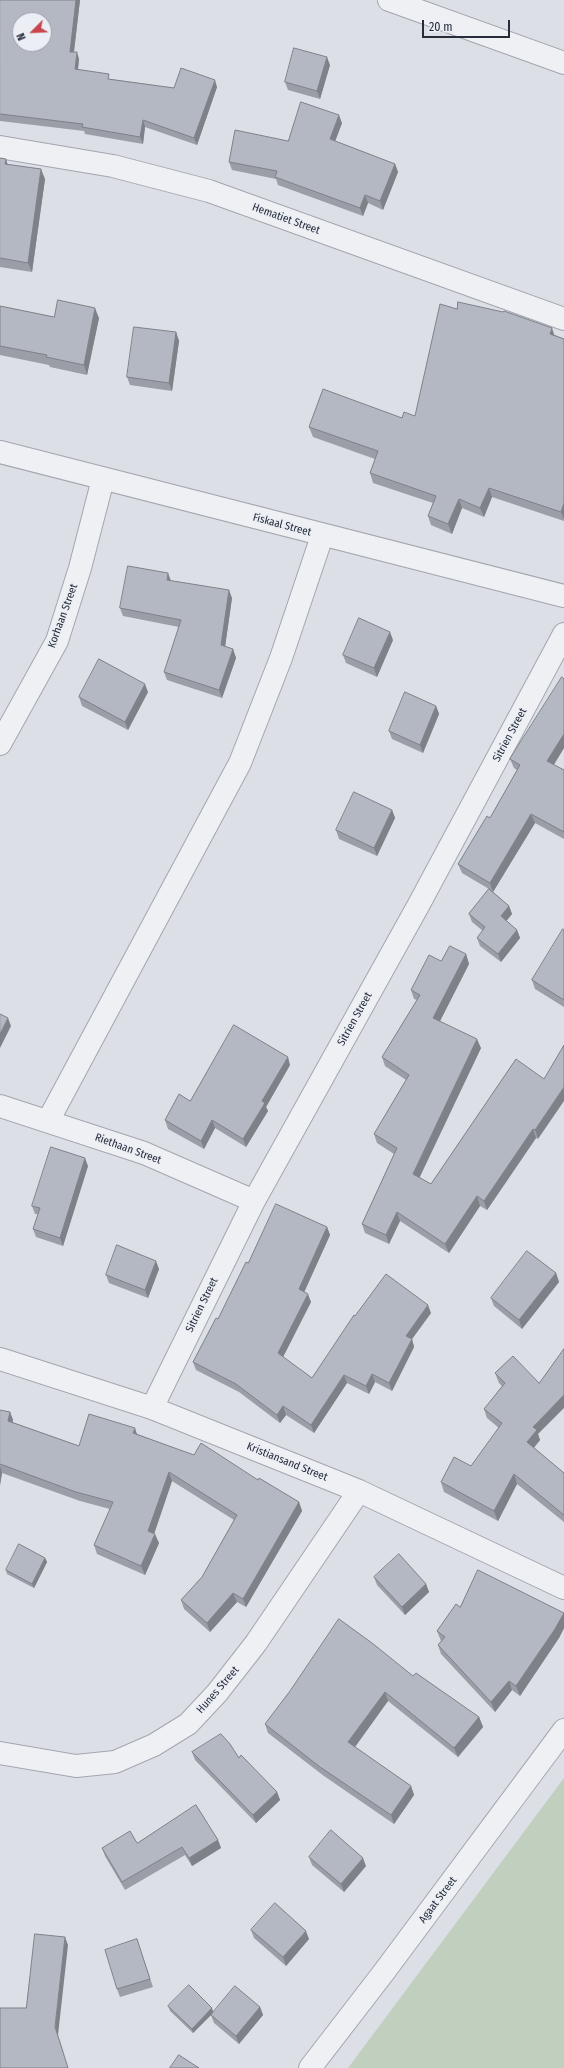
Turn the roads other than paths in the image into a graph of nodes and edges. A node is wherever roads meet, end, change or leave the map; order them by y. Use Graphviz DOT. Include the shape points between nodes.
graph roads {
  1 [pos="389,0"];
  2 [pos="564,63"];
  3 [pos="0,148"];
  4 [pos="564,319"];
  5 [pos="0,452"];
  6 [pos="103,479"];
  7 [pos="322,536"];
  8 [pos="564,596"];
  9 [pos="564,634"];
  10 [pos="0,744"];
  11 [pos="0,1106"];
  12 [pos="48,1121"];
  13 [pos="254,1201"];
  14 [pos="0,1359"];
  15 [pos="152,1408"];
  16 [pos="359,1491"];
  17 [pos="564,1588"];
  18 [pos="564,1730"];
  19 [pos="0,1752"];
  20 [pos="310,2068"];
  1 -- 2 [label="street"];
  3 -- 4 [label="street, Hematiet Street" via="113,166 209,191"];
  5 -- 6 [label="street, Fiskaal Street"];
  6 -- 7 [label="street, Fiskaal Street"];
  6 -- 10 [label="street, Korhaan Street" via="80,568 56,641"];
  7 -- 8 [label="street, Fiskaal Street"];
  7 -- 12 [label="street" via="281,658 240,763"];
  9 -- 13 [label="street, Sitrien Street" via="418,906"];
  11 -- 12 [label="street, Riethaan Street"];
  12 -- 13 [label="street, Riethaan Street" via="144,1153"];
  13 -- 15 [label="street, Sitrien Street"];
  14 -- 15 [label="street, Kristiansand Street"];
  15 -- 16 [label="street, Kristiansand Street"];
  16 -- 17 [label="street, Kristiansand Street"];
  16 -- 19 [label="street, Hunes Street" via="256,1643 217,1693 188,1724 154,1745 115,1762 76,1766"];
  18 -- 20 [label="street, Agaat Street"];
}
